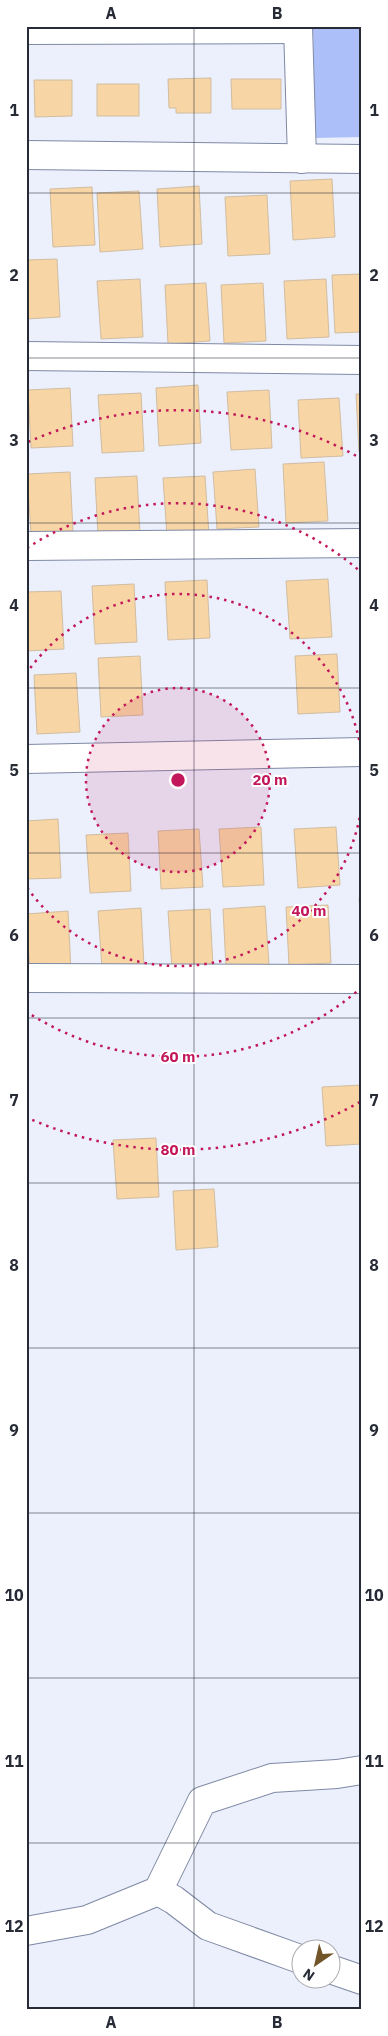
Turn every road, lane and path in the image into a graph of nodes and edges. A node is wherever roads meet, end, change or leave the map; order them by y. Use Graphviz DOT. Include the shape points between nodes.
graph roads {
  1 [pos="298,28"];
  2 [pos="26,30"];
  3 [pos="26,155"];
  4 [pos="302,159"];
  5 [pos="362,159"];
  6 [pos="26,356"];
  7 [pos="362,360"];
  8 [pos="362,543"];
  9 [pos="26,546"];
  10 [pos="362,752"];
  11 [pos="26,759"];
  12 [pos="26,978"];
  13 [pos="362,978"];
  14 [pos="362,1770"];
  15 [pos="158,1892"];
  16 [pos="26,1931"];
  17 [pos="290,1955"];
  18 [pos="340,1972"];
  19 [pos="362,1980"];
  1 -- 2 [label="street"];
  1 -- 4 [label="street"];
  3 -- 4 [label="street"];
  4 -- 5 [label="street"];
  6 -- 7 [label="street"];
  8 -- 9 [label="street"];
  10 -- 11 [label="street"];
  12 -- 13 [label="street"];
  14 -- 15 [label="street" via="272,1778 202,1801"];
  15 -- 16 [label="street" via="88,1920"];
  15 -- 17 [label="street" via="208,1926"];
  18 -- 19 [label="street"];
}
